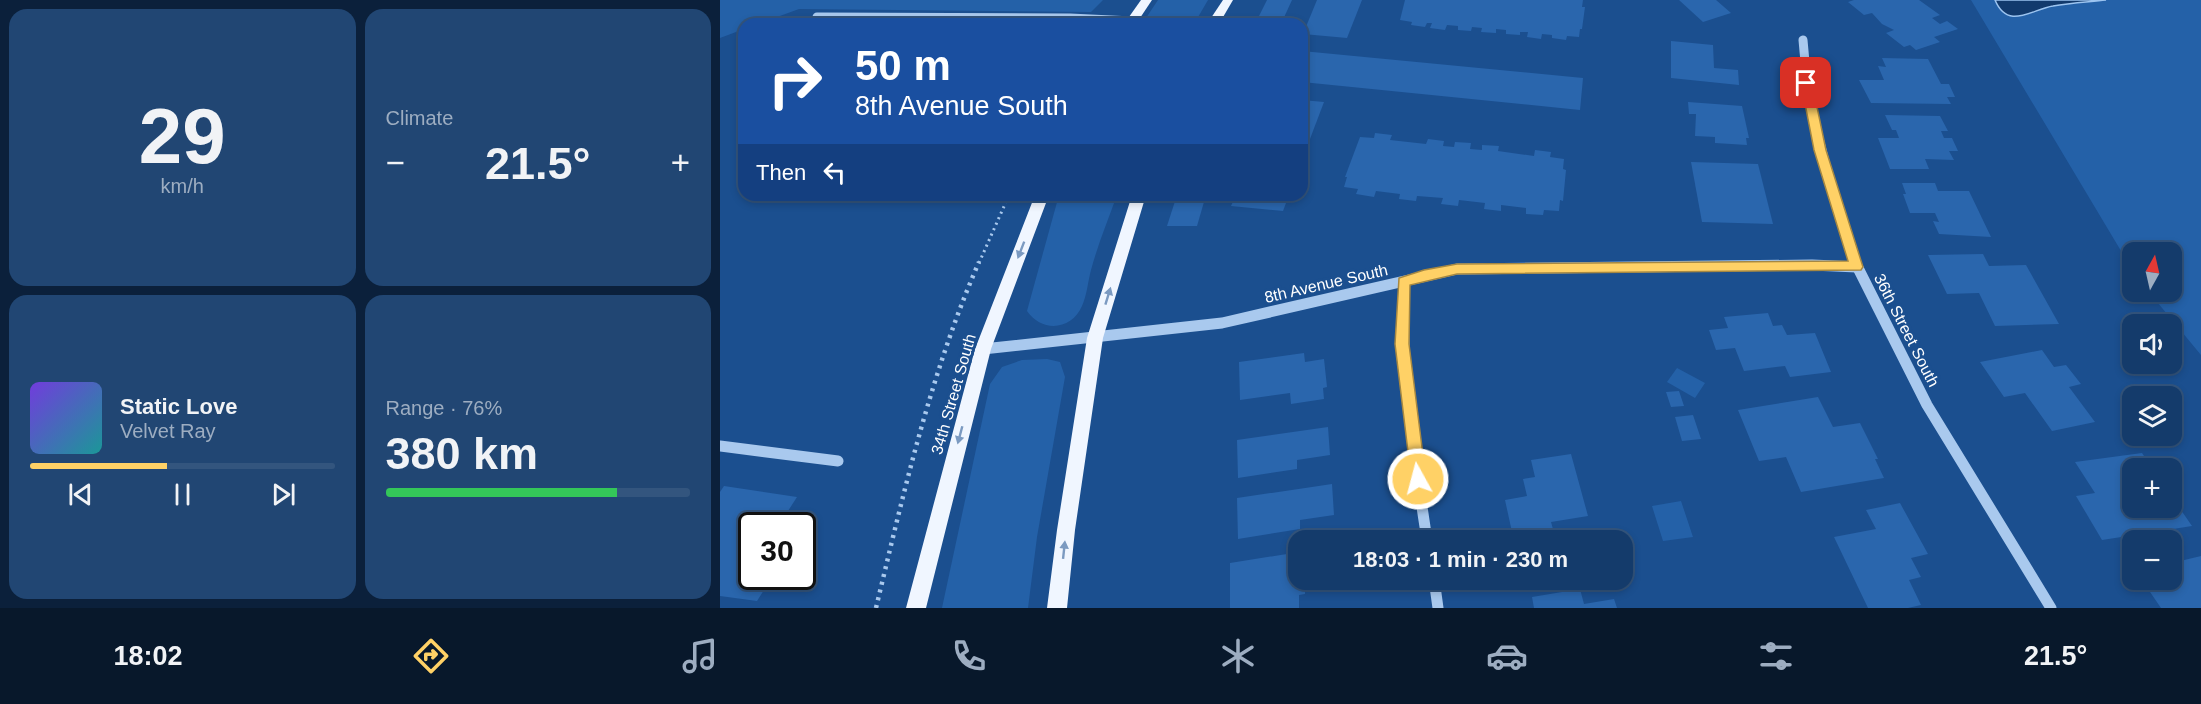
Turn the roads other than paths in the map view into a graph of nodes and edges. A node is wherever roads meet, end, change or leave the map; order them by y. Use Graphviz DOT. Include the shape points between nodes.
graph roads {
  1 [pos="1147,0"];
  2 [pos="1228,0"];
  3 [pos="817,17"];
  4 [pos="1070,18"];
  5 [pos="1134,18"];
  6 [pos="1217,18"];
  7 [pos="1803,40"];
  8 [pos="1040,201"];
  9 [pos="1137,201"];
  10 [pos="1857,267"];
  11 [pos="1404,282"];
  12 [pos="1095,339"];
  13 [pos="983,350"];
  14 [pos="720,446"];
  15 [pos="838,461"];
  16 [pos="1426,530"];
  17 [pos="1436,590"];
  18 [pos="916,608"];
  19 [pos="1057,608"];
  20 [pos="1438,608"];
  21 [pos="2050,608"];
  1 -- 5 [label="main road"];
  2 -- 6 [label="main road"];
  3 -- 4 [label="street"];
  7 -- 10 [label="street, 36th Street South" via="1806,83 1820,150"];
  8 -- 13 [label="main road, 34th Street South, one-way"];
  12 -- 9 [label="main road, one-way"];
  10 -- 11 [label="street, 8th Avenue South" via="1457,269"];
  10 -- 21 [label="street, 36th Street South" via="1927,405"];
  11 -- 12 [label="street, 8th Avenue South" via="1221,323"];
  11 -- 16 [label="street" via="1402,344"];
  12 -- 13 [label="street, 8th Avenue South"];
  19 -- 12 [label="main road, one-way"];
  13 -- 18 [label="main road, 34th Street South, one-way"];
  14 -- 15 [label="street"];
  17 -- 20 [label="street"];
}
